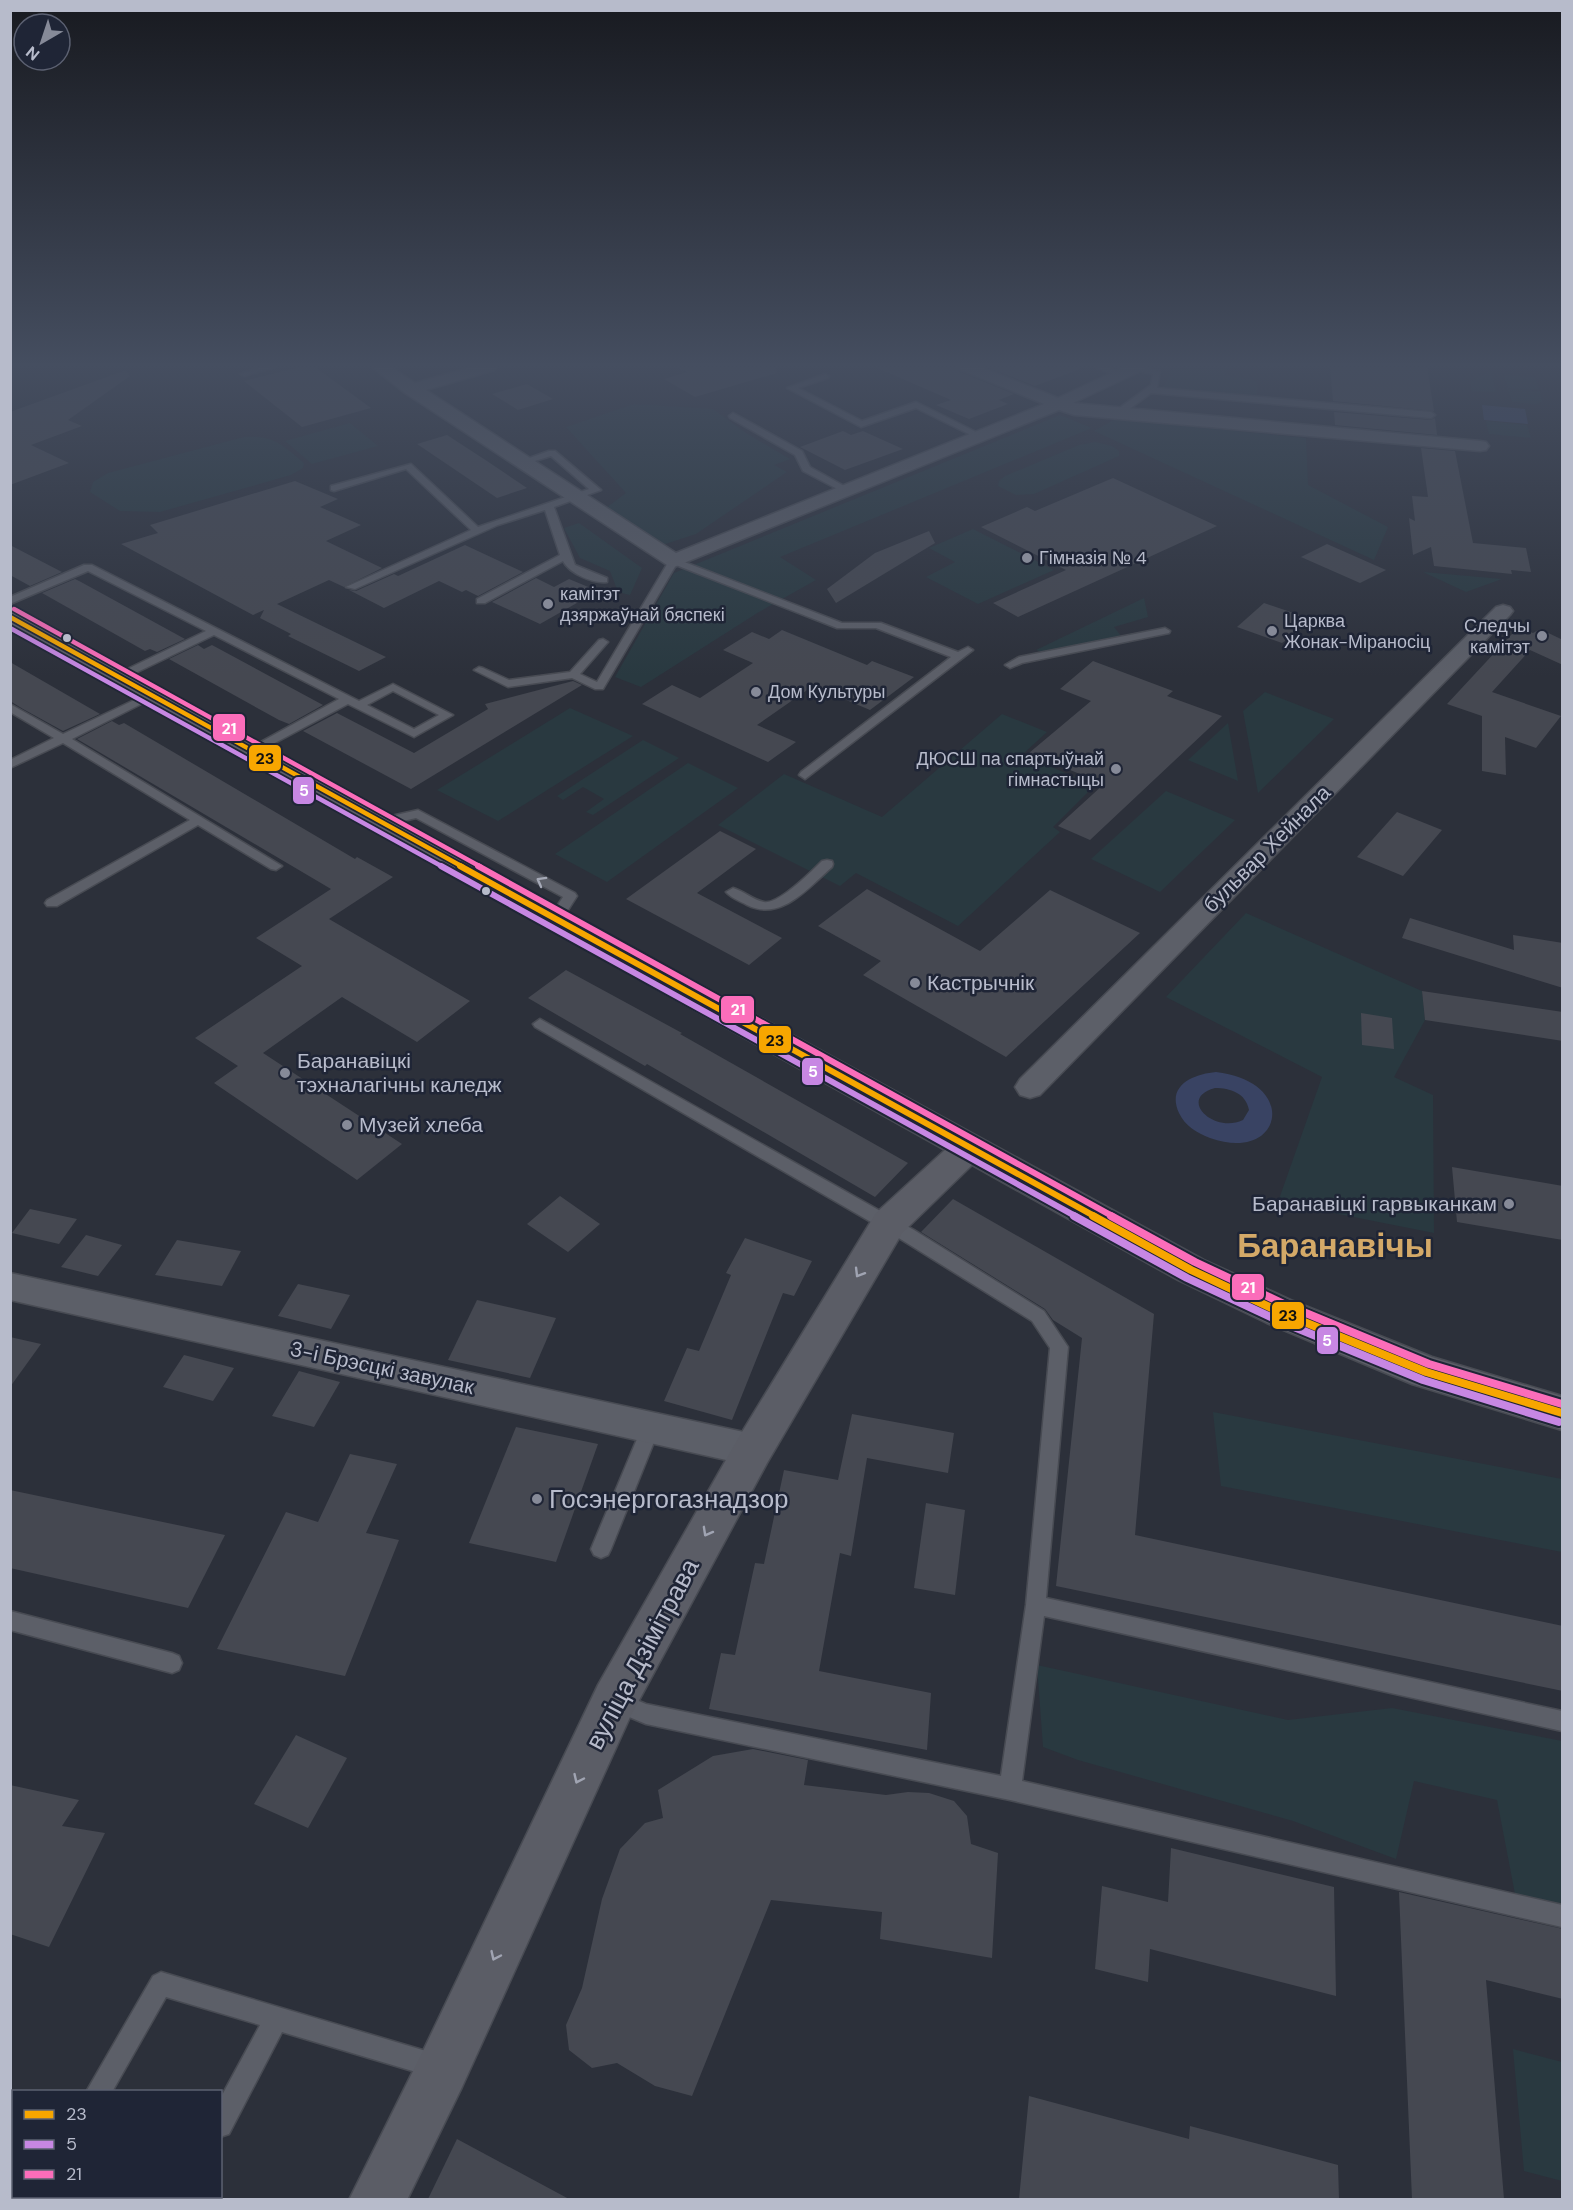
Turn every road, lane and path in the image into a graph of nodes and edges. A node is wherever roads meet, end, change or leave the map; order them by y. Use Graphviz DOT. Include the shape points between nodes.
graph roads {
  1 [pos="394,470"];
  2 [pos="412,470"];
  3 [pos="534,470"];
  4 [pos="808,470"];
  5 [pos="899,470"];
  6 [pos="334,488"];
  7 [pos="849,491"];
  8 [pos="575,497"];
  9 [pos="549,506"];
  10 [pos="477,531"];
  11 [pos="565,556"];
  12 [pos="674,561"];
  13 [pos="603,580"];
  14 [pos="351,587"];
  15 [pos="481,601"];
  16 [pos="1503,611"];
  17 [pos="13,616"];
  18 [pos="214,631"];
  19 [pos="1165,631"];
  20 [pos="603,642"];
  21 [pos="1010,665"];
  22 [pos="479,670"];
  23 [pos="573,675"];
  24 [pos="119,677"];
  25 [pos="151,695"];
  26 [pos="348,699"];
  27 [pos="360,705"];
  28 [pos="10,707"];
  29 [pos="65,740"];
  30 [pos="252,751"];
  31 [pos="10,765"];
  32 [pos="805,775"];
  33 [pos="198,820"];
  34 [pos="827,864"];
  35 [pos="276,866"];
  36 [pos="733,892"];
  37 [pos="52,903"];
  38 [pos="540,1024"];
  39 [pos="1030,1086"];
  40 [pos="969,1148"];
  41 [pos="889,1223"];
  42 [pos="10,1286"];
  43 [pos="1558,1410"];
  44 [pos="651,1427"];
  45 [pos="753,1450"];
  46 [pos="601,1549"];
  47 [pos="1036,1605"];
  48 [pos="10,1620"];
  49 [pos="172,1663"];
  50 [pos="614,1701"];
  51 [pos="1563,1721"];
  52 [pos="1010,1789"];
  53 [pos="1563,1916"];
  54 [pos="277,2018"];
  55 [pos="443,2068"];
  56 [pos="99,2090"];
  57 [pos="222,2121"];
  58 [pos="376,2199"];
  1 -- 6 [label="lane"];
  2 -- 10 [label="lane"];
  3 -- 8 [label="street"];
  4 -- 7 [label="lane"];
  5 -- 7 [label="street"];
  7 -- 12 [label="street"];
  8 -- 9 [label="lane"];
  8 -- 12 [label="street"];
  9 -- 10 [label="lane"];
  9 -- 11 [label="lane"];
  10 -- 14 [label="lane"];
  11 -- 13 [label="lane" via="571,567"];
  11 -- 15 [label="lane"];
  12 -- 23 [label="lane" via="599,687"];
  12 -- 32 [label="lane" via="841,626 877,625 964,654"];
  16 -- 39 [label="street, бульвар Хейнала"];
  17 -- 18 [label="lane" via="88,567"];
  17 -- 24 [label="main road"];
  18 -- 24 [label="lane"];
  18 -- 26 [label="lane"];
  19 -- 21 [label="lane"];
  20 -- 23 [label="lane"];
  22 -- 23 [label="lane" via="508,684"];
  24 -- 25 [label="main road"];
  25 -- 29 [label="lane"];
  25 -- 30 [label="main road"];
  26 -- 27 [label="lane"];
  26 -- 30 [label="lane"];
  27 -- 27 [label="lane" via="414,734 447,716 393,687"];
  28 -- 29 [label="lane"];
  29 -- 31 [label="lane"];
  29 -- 33 [label="lane"];
  30 -- 40 [label="main road"];
  33 -- 35 [label="lane"];
  33 -- 37 [label="lane"];
  34 -- 36 [label="lane" via="770,907"];
  38 -- 41 [label="lane"];
  40 -- 41 [label="main road, вуліца Дзімітрава"];
  40 -- 43 [label="main road" via="1191,1270 1280,1312 1426,1372"];
  41 -- 45 [label="main road, вуліца Дзімітрава, one-way"];
  41 -- 47 [label="lane" via="1038,1316 1059,1347"];
  42 -- 44 [label="street, 3-і Брэсцкі завулак"];
  44 -- 45 [label="street, 3-і Брэсцкі завулак"];
  44 -- 46 [label="lane"];
  45 -- 50 [label="main road, вуліца Дзімітрава, one-way"];
  47 -- 51 [label="lane"];
  47 -- 52 [label="lane"];
  48 -- 49 [label="lane"];
  50 -- 52 [label="lane" via="645,1714"];
  50 -- 55 [label="main road, вуліца Дзімітрава, one-way"];
  52 -- 53 [label="lane"];
  54 -- 55 [label="lane"];
  54 -- 56 [label="lane" via="161,1984"];
  54 -- 57 [label="lane"];
  55 -- 58 [label="main road, вуліца Дзімітрава"];
}
